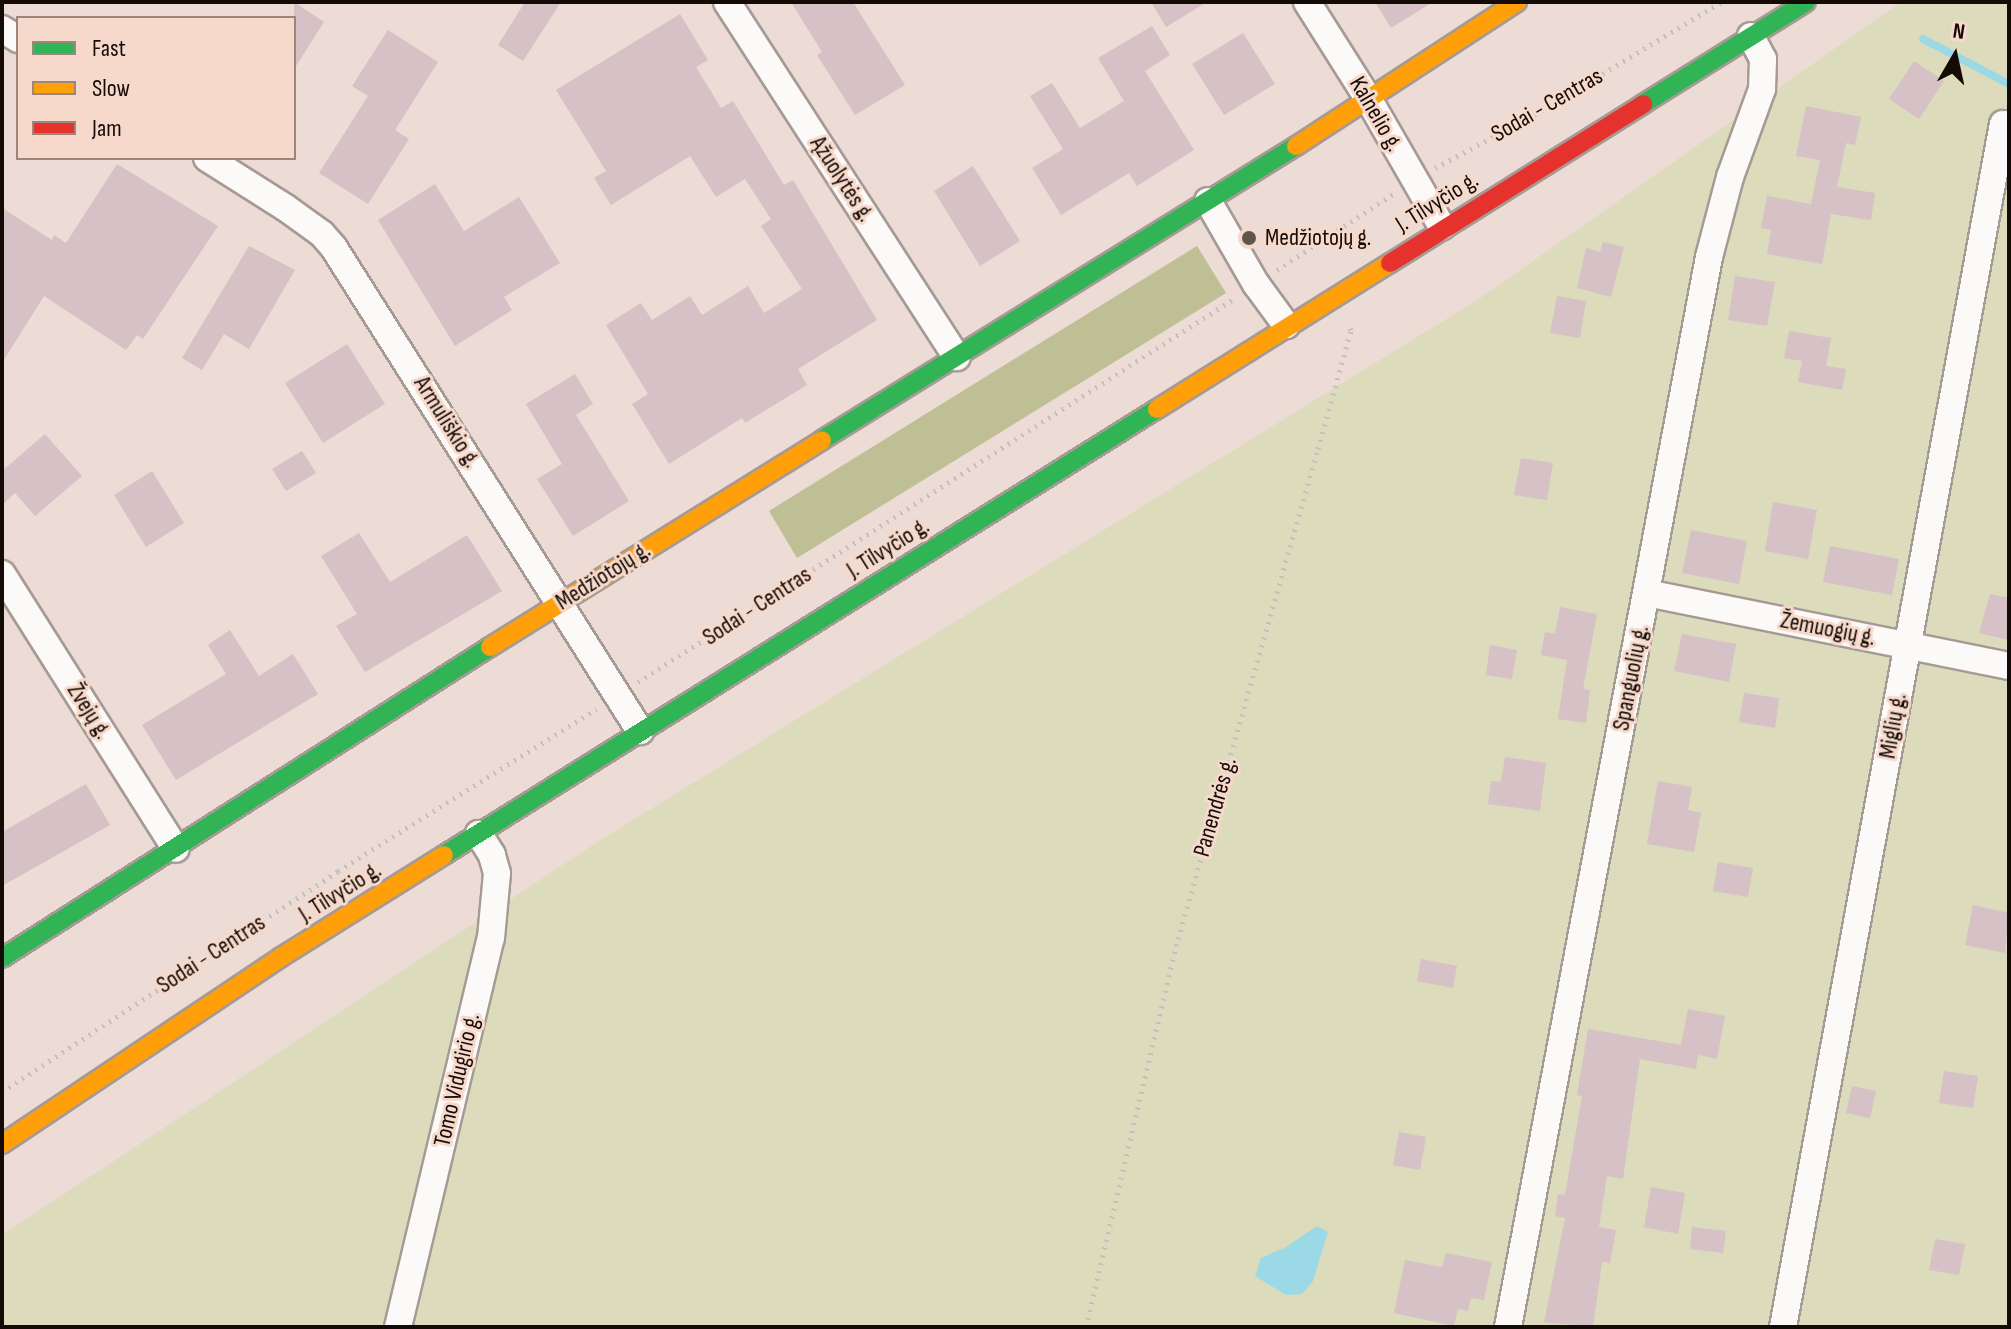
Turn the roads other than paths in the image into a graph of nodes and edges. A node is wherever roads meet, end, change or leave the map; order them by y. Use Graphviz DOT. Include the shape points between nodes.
graph roads {
  1 [pos="727,2"];
  2 [pos="1307,2"];
  3 [pos="1517,2"];
  4 [pos="1806,2"];
  5 [pos="1751,36"];
  6 [pos="1369,100"];
  7 [pos="2003,124"];
  8 [pos="210,160"];
  9 [pos="1208,201"];
  10 [pos="1442,227"];
  11 [pos="1286,325"];
  12 [pos="957,357"];
  13 [pos="2,574"];
  14 [pos="1647,593"];
  15 [pos="561,602"];
  16 [pos="1908,645"];
  17 [pos="2009,666"];
  18 [pos="640,731"];
  19 [pos="479,834"];
  20 [pos="176,849"];
  21 [pos="2,958"];
  22 [pos="2,1144"];
  23 [pos="398,1327"];
  24 [pos="1508,1327"];
  25 [pos="1783,1327"];
  1 -- 12 [label="street, Ąžuolytės g."];
  2 -- 6 [label="street, Kalnelio g."];
  3 -- 6 [label="main road, Medžiotojų g."];
  4 -- 5 [label="main road, J. Tilvyčio g."];
  5 -- 10 [label="main road, J. Tilvyčio g."];
  5 -- 14 [label="street, Spanguolių g." via="1763,59 1762,89 1730,177 1709,257"];
  6 -- 9 [label="main road, Medžiotojų g."];
  6 -- 10 [label="street, Kalnelio g."];
  7 -- 16 [label="street, Miglių g."];
  8 -- 15 [label="street, Armuliškio g." via="286,208 334,248"];
  9 -- 11 [label="street"];
  9 -- 12 [label="main road, Medžiotojų g."];
  10 -- 11 [label="main road, J. Tilvyčio g."];
  11 -- 18 [label="main road, J. Tilvyčio g."];
  12 -- 15 [label="main road, Medžiotojų g."];
  13 -- 20 [label="street, Žvejų g."];
  14 -- 16 [label="street, Žemuogių g."];
  14 -- 24 [label="street, Spanguolių g."];
  15 -- 18 [label="street, Armuliškio g."];
  15 -- 20 [label="main road, Medžiotojų g."];
  16 -- 17 [label="street, Žemuogių g."];
  16 -- 25 [label="street, Miglių g."];
  18 -- 19 [label="main road, J. Tilvyčio g."];
  19 -- 22 [label="main road, J. Tilvyčio g." via="268,966"];
  19 -- 23 [label="street, Tomo Vidugirio g." via="497,873 491,938"];
  20 -- 21 [label="main road, Medžiotojų g."];
}
